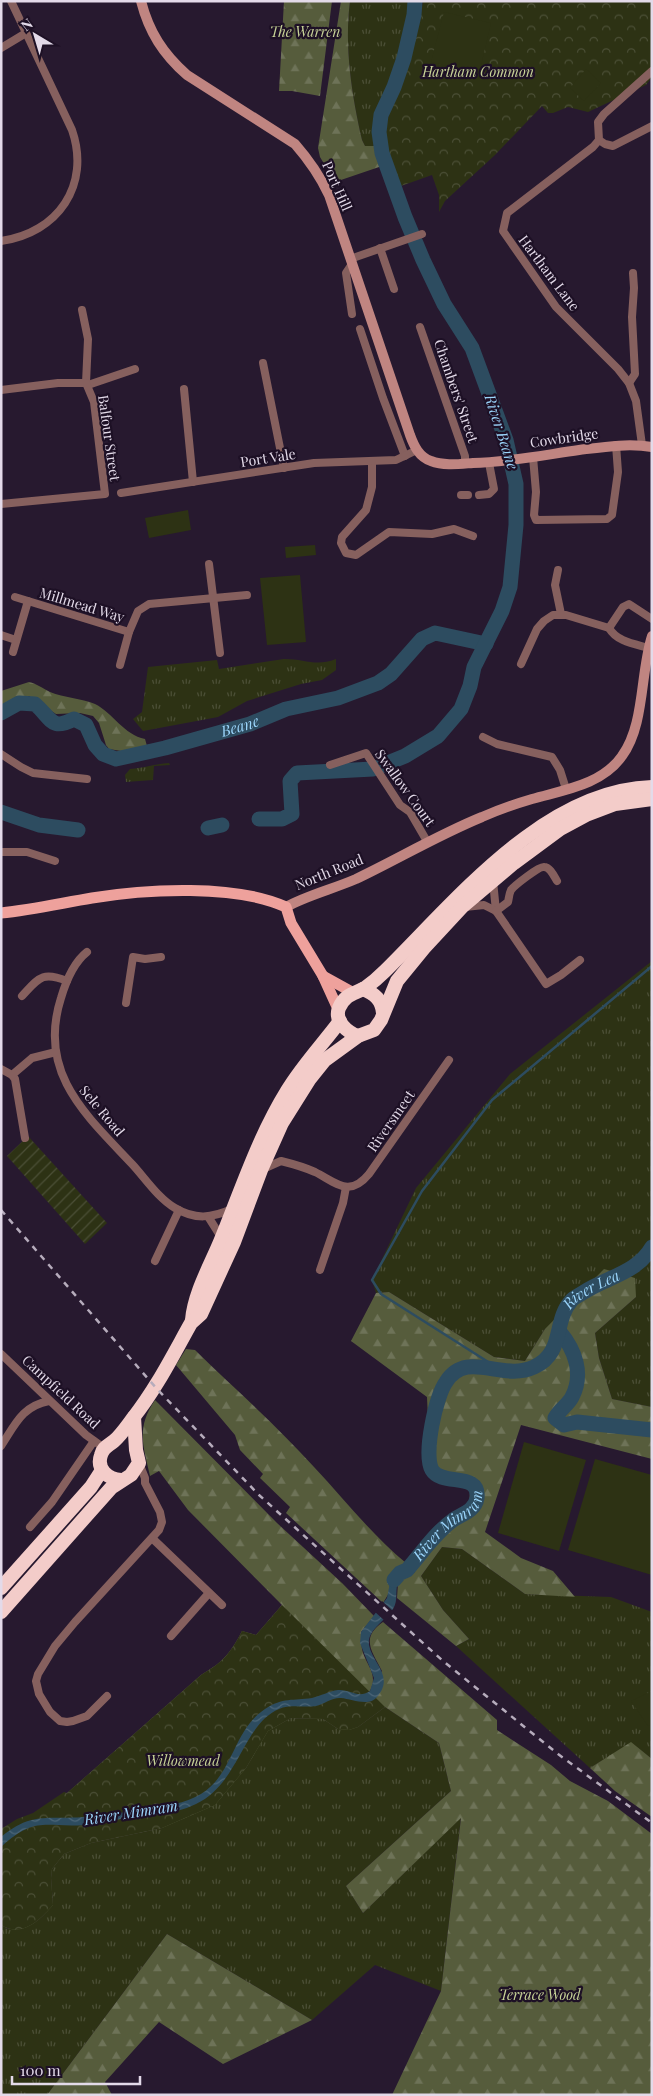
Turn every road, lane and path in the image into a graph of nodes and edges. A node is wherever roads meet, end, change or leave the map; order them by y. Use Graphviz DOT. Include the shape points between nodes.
graph roads {
  1 [pos="11,1"];
  2 [pos="141,1"];
  3 [pos="26,34"];
  4 [pos="1,48"];
  5 [pos="652,72"];
  6 [pos="652,126"];
  7 [pos="599,140"];
  8 [pos="422,234"];
  9 [pos="1,241"];
  10 [pos="380,248"];
  11 [pos="351,261"];
  12 [pos="633,273"];
  13 [pos="394,289"];
  14 [pos="82,310"];
  15 [pos="352,314"];
  16 [pos="84,321"];
  17 [pos="74,322"];
  18 [pos="420,327"];
  19 [pos="360,329"];
  20 [pos="263,364"];
  21 [pos="135,369"];
  22 [pos="629,383"];
  23 [pos="87,384"];
  24 [pos="184,389"];
  25 [pos="1,390"];
  26 [pos="616,445"];
  27 [pos="647,446"];
  28 [pos="417,450"];
  29 [pos="406,456"];
  30 [pos="533,457"];
  31 [pos="372,461"];
  32 [pos="493,462"];
  33 [pos="465,464"];
  34 [pos="284,468"];
  35 [pos="193,482"];
  36 [pos="121,493"];
  37 [pos="479,495"];
  38 [pos="1,504"];
  39 [pos="473,536"];
  40 [pos="209,564"];
  41 [pos="558,570"];
  42 [pos="247,595"];
  43 [pos="14,597"];
  44 [pos="214,597"];
  45 [pos="28,601"];
  46 [pos="561,614"];
  47 [pos="652,619"];
  48 [pos="610,628"];
  49 [pos="129,632"];
  50 [pos="1,635"];
  51 [pos="652,636"];
  52 [pos="16,640"];
  53 [pos="648,648"];
  54 [pos="13,652"];
  55 [pos="220,653"];
  56 [pos="521,664"];
  57 [pos="120,665"];
  58 [pos="483,737"];
  59 [pos="1,754"];
  60 [pos="330,765"];
  61 [pos="87,779"];
  62 [pos="652,787"];
  63 [pos="566,789"];
  64 [pos="652,799"];
  65 [pos="428,843"];
  66 [pos="1,852"];
  67 [pos="55,861"];
  68 [pos="492,880"];
  69 [pos="557,881"];
  70 [pos="286,907"];
  71 [pos="462,907"];
  72 [pos="496,911"];
  73 [pos="1,913"];
  74 [pos="86,952"];
  75 [pos="161,957"];
  76 [pos="580,960"];
  77 [pos="322,976"];
  78 [pos="67,981"];
  79 [pos="358,990"];
  80 [pos="22,996"];
  81 [pos="126,1003"];
  82 [pos="383,1014"];
  83 [pos="339,1015"];
  84 [pos="358,1036"];
  85 [pos="56,1052"];
  86 [pos="449,1060"];
  87 [pos="1,1068"];
  88 [pos="12,1075"];
  89 [pos="25,1138"];
  90 [pos="271,1147"];
  91 [pos="281,1161"];
  92 [pos="260,1170"];
  93 [pos="346,1187"];
  94 [pos="234,1208"];
  95 [pos="179,1210"];
  96 [pos="209,1218"];
  97 [pos="222,1239"];
  98 [pos="155,1261"];
  99 [pos="320,1270"];
  100 [pos="191,1323"];
  101 [pos="1,1354"];
  102 [pos="49,1401"];
  103 [pos="134,1417"];
  104 [pos="104,1444"];
  105 [pos="1,1446"];
  106 [pos="137,1456"];
  107 [pos="102,1470"];
  108 [pos="123,1479"];
  109 [pos="145,1483"];
  110 [pos="30,1527"];
  111 [pos="153,1539"];
  112 [pos="1,1588"];
  113 [pos="209,1593"];
  114 [pos="222,1605"];
  115 [pos="1,1612"];
  116 [pos="171,1636"];
  117 [pos="107,1696"];
  1 -- 3 [label="street"];
  2 -- 11 [label="main road, Port Hill" via="153,35 173,63 295,144 308,159 329,195"];
  3 -- 4 [label="street"];
  3 -- 9 [label="street" via="72,130 77,147 77,176 69,196 55,216 33,232"];
  5 -- 7 [label="street" via="604,114 598,122"];
  6 -- 7 [label="street" via="614,146"];
  7 -- 22 [label="street, Hartham Lane" via="507,213 503,231 556,308 618,368"];
  8 -- 10 [label="street"];
  10 -- 11 [label="street"];
  10 -- 13 [label="street"];
  11 -- 15 [label="street" via="346,273"];
  11 -- 28 [label="main road, Port Hill"];
  12 -- 22 [label="street" via="635,374"];
  14 -- 16 [label="street"];
  16 -- 17 [label="street"];
  16 -- 23 [label="street"];
  18 -- 33 [label="street, Chambers' Street"];
  19 -- 29 [label="street"];
  20 -- 34 [label="street"];
  21 -- 23 [label="street"];
  22 -- 27 [label="street, Hartham Lane"];
  23 -- 25 [label="street, Balfour Street" via="58,383"];
  23 -- 38 [label="street, Balfour Street" via="96,414 104,494"];
  24 -- 35 [label="street"];
  26 -- 27 [label="main road, Cowbridge"];
  26 -- 30 [label="main road, Cowbridge"];
  26 -- 30 [label="street" via="617,488 612,517 604,519 538,521 534,516"];
  28 -- 29 [label="street, Port Vale"];
  28 -- 33 [label="main road, Cowbridge" via="430,461"];
  29 -- 31 [label="street, Port Vale" via="396,460"];
  30 -- 32 [label="main road, Cowbridge"];
  31 -- 34 [label="street, Port Vale" via="314,463"];
  31 -- 39 [label="street" via="372,486 366,510 342,538 346,553 356,555 389,532 432,534 454,529"];
  32 -- 33 [label="main road, Cowbridge"];
  32 -- 37 [label="street" via="494,489 489,494"];
  34 -- 35 [label="street, Port Vale"];
  35 -- 36 [label="street, Port Vale"];
  40 -- 44 [label="street"];
  41 -- 46 [label="street" via="555,585"];
  42 -- 44 [label="street, Millmead Way"];
  43 -- 45 [label="street, Millmead Way"];
  44 -- 49 [label="street, Millmead Way" via="149,604 138,611"];
  44 -- 55 [label="street"];
  45 -- 49 [label="street, Millmead Way"];
  45 -- 52 [label="street, Millmead Way"];
  46 -- 48 [label="street"];
  46 -- 56 [label="street" via="540,624"];
  47 -- 48 [label="street" via="629,604 623,607"];
  48 -- 53 [label="street" via="613,634 626,642"];
  49 -- 57 [label="street, Millmead Way"];
  50 -- 52 [label="street"];
  51 -- 53 [label="main road, North Road"];
  52 -- 54 [label="street, Millmead Way"];
  53 -- 63 [label="main road, North Road" via="636,721 628,747 603,775"];
  58 -- 63 [label="street" via="497,744 552,757"];
  59 -- 61 [label="street" via="21,767 42,774"];
  60 -- 65 [label="street, Swallow Court" via="366,753 400,805 410,812"];
  62 -- 79 [label="highway" via="633,788 599,797 567,811 520,843 466,888 386,970"];
  63 -- 65 [label="main road, North Road" via="493,812"];
  64 -- 68 [label="highway" via="615,804 586,815 538,845"];
  65 -- 70 [label="main road, North Road" via="354,880 305,896"];
  66 -- 67 [label="street" via="27,852"];
  68 -- 71 [label="highway"];
  68 -- 72 [label="street"];
  69 -- 72 [label="street" via="549,869 540,868 515,886 508,902"];
  70 -- 73 [label="main road, North Road" via="250,894 181,891 95,897"];
  70 -- 77 [label="main road" via="291,923"];
  71 -- 72 [label="street" via="484,905"];
  71 -- 82 [label="highway" via="406,969 392,990"];
  72 -- 76 [label="street" via="546,984"];
  74 -- 78 [label="street, Sele Road"];
  75 -- 81 [label="street" via="133,957"];
  77 -- 79 [label="main road"];
  77 -- 83 [label="main road"];
  78 -- 80 [label="street" via="52,975 42,977"];
  78 -- 85 [label="street, Sele Road" via="56,1018"];
  79 -- 82 [label="highway" via="378,999"];
  79 -- 83 [label="highway" via="347,996"];
  82 -- 84 [label="highway" via="374,1030"];
  83 -- 84 [label="highway" via="345,1029"];
  83 -- 94 [label="highway" via="279,1105"];
  84 -- 90 [label="highway" via="330,1055 309,1080"];
  85 -- 88 [label="street" via="29,1060"];
  85 -- 95 [label="street, Sele Road" via="65,1084 76,1102 164,1198"];
  86 -- 93 [label="street, Riversmeet" via="369,1174 359,1184"];
  87 -- 88 [label="street"];
  88 -- 89 [label="street"];
  90 -- 91 [label="street"];
  90 -- 92 [label="highway"];
  91 -- 92 [label="street"];
  91 -- 93 [label="street" via="314,1171"];
  92 -- 100 [label="highway" via="209,1298 201,1314"];
  93 -- 99 [label="street"];
  94 -- 96 [label="street"];
  94 -- 97 [label="highway"];
  95 -- 96 [label="street, Sele Road"];
  95 -- 98 [label="street"];
  96 -- 97 [label="street"];
  97 -- 100 [label="highway" via="193,1310"];
  100 -- 103 [label="highway"];
  101 -- 102 [label="street, Campfield Road"];
  102 -- 104 [label="street, Campfield Road"];
  102 -- 105 [label="street" via="33,1405 24,1413"];
  103 -- 104 [label="highway"];
  103 -- 106 [label="highway"];
  104 -- 106 [label="highway" via="127,1443"];
  104 -- 107 [label="highway" via="100,1461"];
  104 -- 110 [label="street"];
  106 -- 108 [label="highway" via="134,1471"];
  106 -- 109 [label="street"];
  107 -- 108 [label="highway" via="111,1478"];
  107 -- 112 [label="highway" via="86,1493"];
  108 -- 109 [label="street"];
  108 -- 115 [label="highway" via="106,1493"];
  109 -- 111 [label="street" via="162,1522"];
  111 -- 113 [label="street"];
  111 -- 117 [label="street" via="55,1646 36,1681 39,1694 60,1721 87,1716"];
  113 -- 114 [label="street"];
  113 -- 116 [label="street"];
}
